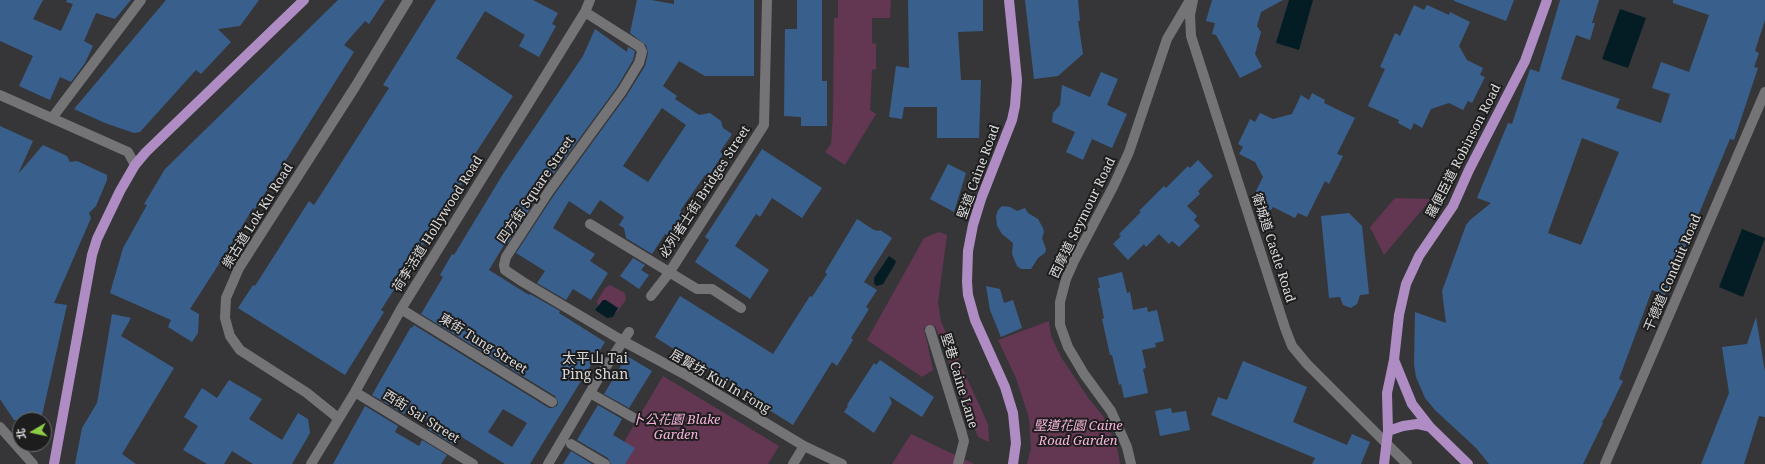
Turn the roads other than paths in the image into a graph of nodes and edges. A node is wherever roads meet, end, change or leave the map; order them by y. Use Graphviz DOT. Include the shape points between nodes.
graph roads {
  1 [pos="142,0"];
  2 [pos="304,0"];
  3 [pos="408,0"];
  4 [pos="590,0"];
  5 [pos="767,0"];
  6 [pos="1009,0"];
  7 [pos="1190,0"];
  8 [pos="1193,0"];
  9 [pos="1547,0"];
  10 [pos="584,12"];
  11 [pos="1765,92"];
  12 [pos="0,95"];
  13 [pos="52,118"];
  14 [pos="135,165"];
  15 [pos="590,224"];
  16 [pos="669,272"];
  17 [pos="651,296"];
  18 [pos="741,308"];
  19 [pos="401,309"];
  20 [pos="930,330"];
  21 [pos="629,332"];
  22 [pos="623,341"];
  23 [pos="1394,360"];
  24 [pos="355,392"];
  25 [pos="590,393"];
  26 [pos="552,402"];
  27 [pos="338,418"];
  28 [pos="634,418"];
  29 [pos="0,427"];
  30 [pos="1430,427"];
  31 [pos="1388,431"];
  32 [pos="571,444"];
  33 [pos="804,446"];
  34 [pos="33,464"];
  35 [pos="54,464"];
  36 [pos="311,464"];
  37 [pos="473,464"];
  38 [pos="548,464"];
  39 [pos="605,464"];
  40 [pos="793,464"];
  41 [pos="842,464"];
  42 [pos="958,464"];
  43 [pos="1014,464"];
  44 [pos="1131,464"];
  45 [pos="1384,464"];
  46 [pos="1407,464"];
  47 [pos="1468,464"];
  48 [pos="1605,464"];
  1 -- 13 [label="street"];
  2 -- 14 [label="main road"];
  3 -- 27 [label="street, 樂古道 Lok Ku Road" via="355,88 239,268 226,298 225,318 230,336 240,350 307,393"];
  4 -- 10 [label="street, 荷李活道 Hollywood Road"];
  5 -- 16 [label="street, 必列者士街 Bridges Street" via="764,126"];
  6 -- 43 [label="main road, 堅道 Caine Road" via="1017,80 1015,106 973,225 968,251 967,282 975,320 1013,413 1016,443"];
  7 -- 44 [label="street, 西摩道 Seymour Road" via="1166,39 1129,152 1072,267 1060,302 1060,325 1065,342 1112,412 1127,447"];
  8 -- 46 [label="street, 衛城道 Castle Road" via="1190,15 1191,36 1292,346 1306,364"];
  9 -- 23 [label="main road, 羅便臣道 Robinson Road" via="1525,61 1453,206 1419,256 1406,284 1399,315"];
  10 -- 19 [label="street, 荷李活道 Hollywood Road"];
  10 -- 22 [label="street, 四方街 Square Street" via="640,47 642,52 639,63 622,91 546,196 506,257 504,265 511,275"];
  11 -- 48 [label="street, 干德道 Conduit Road"];
  12 -- 13 [label="street"];
  13 -- 14 [label="street" via="128,152"];
  14 -- 35 [label="main road" via="97,238 92,255"];
  15 -- 16 [label="street"];
  16 -- 17 [label="street, 必列者士街 Bridges Street"];
  16 -- 18 [label="street" via="697,289 712,289"];
  19 -- 24 [label="street, 荷李活道 Hollywood Road"];
  19 -- 26 [label="street, 東街 Tung Street"];
  20 -- 42 [label="street, 堅巷 Caine Lane" via="962,430 963,450"];
  21 -- 22 [label="street"];
  22 -- 25 [label="street"];
  22 -- 33 [label="street, 居賢坊 Kui In Fong" via="686,375"];
  23 -- 30 [label="main road, 羅便臣道 Robinson Road" via="1412,404"];
  23 -- 31 [label="main road, 羅便臣道 Robinson Road" via="1387,393"];
  24 -- 27 [label="street, 荷李活道 Hollywood Road"];
  24 -- 37 [label="street, 西街 Sai Street"];
  25 -- 28 [label="street"];
  25 -- 38 [label="street"];
  27 -- 36 [label="street, 荷李活道 Hollywood Road"];
  29 -- 34 [label="street"];
  30 -- 31 [label="main road" via="1417,424"];
  30 -- 47 [label="main road, 羅便臣道 Robinson Road"];
  31 -- 45 [label="main road, 羅便臣道 Robinson Road"];
  32 -- 39 [label="street"];
  33 -- 40 [label="street"];
  33 -- 41 [label="street"];
}
